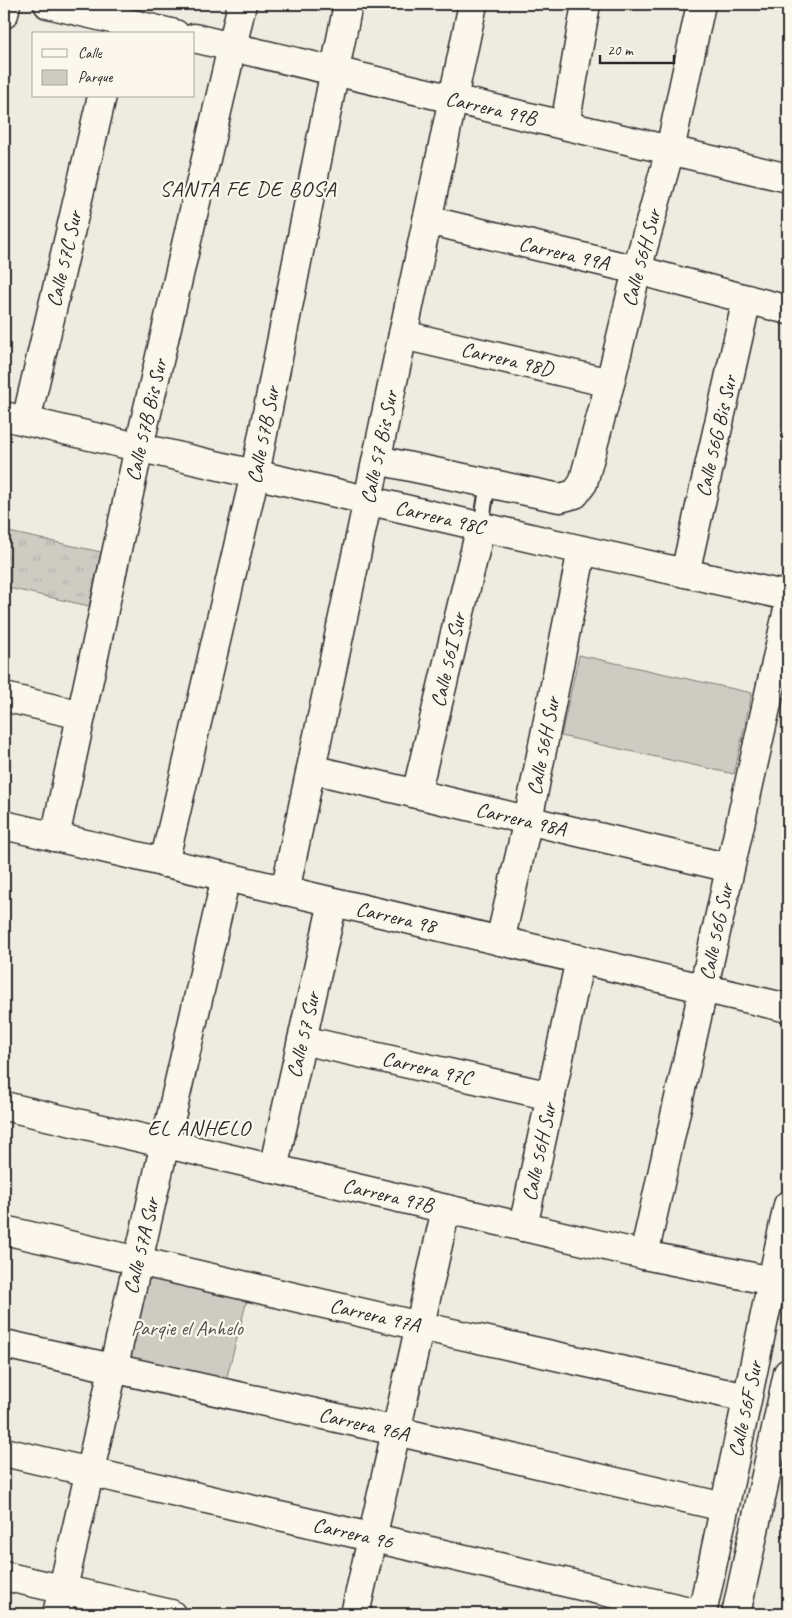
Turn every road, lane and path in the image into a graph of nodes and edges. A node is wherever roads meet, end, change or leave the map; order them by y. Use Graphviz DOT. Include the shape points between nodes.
graph roads {
  1 [pos="6,4"];
  2 [pos="48,4"];
  3 [pos="242,4"];
  4 [pos="348,4"];
  5 [pos="473,4"];
  6 [pos="586,4"];
  7 [pos="701,4"];
  8 [pos="4,14"];
  9 [pos="120,19"];
  10 [pos="168,32"];
  11 [pos="195,38"];
  12 [pos="232,47"];
  13 [pos="335,71"];
  14 [pos="101,98"];
  15 [pos="453,99"];
  16 [pos="565,125"];
  17 [pos="670,150"];
  18 [pos="788,174"];
  19 [pos="428,220"];
  20 [pos="637,270"];
  21 [pos="747,299"];
  22 [pos="788,310"];
  23 [pos="403,335"];
  24 [pos="610,383"];
  25 [pos="15,419"];
  26 [pos="139,448"];
  27 [pos="377,460"];
  28 [pos="255,474"];
  29 [pos="488,483"];
  30 [pos="368,500"];
  31 [pos="481,526"];
  32 [pos="582,550"];
  33 [pos="685,573"];
  34 [pos="788,596"];
  35 [pos="788,609"];
  36 [pos="4,697"];
  37 [pos="81,714"];
  38 [pos="311,769"];
  39 [pos="416,794"];
  40 [pos="528,820"];
  41 [pos="4,825"];
  42 [pos="55,837"];
  43 [pos="164,863"];
  44 [pos="730,868"];
  45 [pos="226,877"];
  46 [pos="285,891"];
  47 [pos="333,902"];
  48 [pos="500,941"];
  49 [pos="580,959"];
  50 [pos="704,988"];
  51 [pos="788,1008"];
  52 [pos="302,1040"];
  53 [pos="551,1096"];
  54 [pos="4,1106"];
  55 [pos="165,1144"];
  56 [pos="273,1169"];
  57 [pos="788,1205"];
  58 [pos="446,1209"];
  59 [pos="523,1227"];
  60 [pos="4,1230"];
  61 [pos="644,1255"];
  62 [pos="138,1261"];
  63 [pos="772,1281"];
  64 [pos="420,1326"];
  65 [pos="4,1344"];
  66 [pos="113,1368"];
  67 [pos="788,1373"];
  68 [pos="747,1398"];
  69 [pos="396,1431"];
  70 [pos="4,1452"];
  71 [pos="89,1472"];
  72 [pos="724,1507"];
  73 [pos="372,1538"];
  74 [pos="4,1576"];
  75 [pos="59,1602"];
  76 [pos="171,1614"];
  77 [pos="355,1614"];
  78 [pos="702,1614"];
  79 [pos="736,1614"];
  1 -- 8 [label="street"];
  2 -- 9 [label="street"];
  3 -- 12 [label="street, Calle 57B Bis Sur"];
  4 -- 13 [label="street, Calle 57B Sur"];
  5 -- 15 [label="street, Calle 57 Bis Sur"];
  6 -- 16 [label="street"];
  7 -- 17 [label="street, Calle 56H Sur"];
  9 -- 10 [label="street"];
  11 -- 12 [label="street, Carrera 99B"];
  12 -- 13 [label="street, Carrera 99B"];
  12 -- 26 [label="street, Calle 57B Bis Sur"];
  13 -- 15 [label="street, Carrera 99B"];
  13 -- 28 [label="street, Calle 57B Sur"];
  14 -- 25 [label="street, Calle 57C Sur"];
  15 -- 16 [label="street, Carrera 99B"];
  15 -- 19 [label="street, Calle 57 Bis Sur"];
  16 -- 17 [label="street, Carrera 99B"];
  17 -- 18 [label="street, Carrera 99B"];
  17 -- 20 [label="street, Calle 56H Sur"];
  19 -- 20 [label="street, Carrera 99A"];
  19 -- 23 [label="street, Calle 57 Bis Sur"];
  20 -- 21 [label="street, Carrera 99A"];
  20 -- 24 [label="street, Calle 56H Sur"];
  21 -- 22 [label="street, Carrera 99A"];
  21 -- 33 [label="street, Calle 56G Bis Sur"];
  23 -- 24 [label="street, Carrera 98D"];
  23 -- 27 [label="street, Calle 57 Bis Sur"];
  24 -- 29 [label="street, Calle 56H Sur" via="583,483 575,494 560,498"];
  25 -- 26 [label="street, Carrera 98C"];
  26 -- 28 [label="street, Carrera 98C"];
  26 -- 37 [label="street, Calle 57B Bis Sur"];
  27 -- 29 [label="street"];
  27 -- 30 [label="street, Calle 57 Bis Sur"];
  28 -- 30 [label="street, Carrera 98C"];
  28 -- 43 [label="street, Calle 57B Sur"];
  29 -- 31 [label="lane"];
  30 -- 31 [label="street, Carrera 98C"];
  30 -- 38 [label="street, Calle 57 Bis Sur"];
  31 -- 32 [label="street, Carrera 98C"];
  31 -- 39 [label="street, Calle 56I Sur"];
  32 -- 33 [label="street, Carrera 98C"];
  32 -- 40 [label="street, Calle 56H Sur"];
  33 -- 34 [label="street, Carrera 98C"];
  35 -- 44 [label="street, Calle 56G Sur"];
  36 -- 37 [label="street"];
  37 -- 42 [label="street, Calle 57B Bis Sur"];
  38 -- 39 [label="street, Carrera 98A"];
  38 -- 46 [label="street, Calle 57 Bis Sur"];
  39 -- 40 [label="street, Carrera 98A"];
  40 -- 44 [label="street, Carrera 98A"];
  40 -- 48 [label="street, Calle 56H Sur"];
  41 -- 42 [label="street, Carrera 98"];
  42 -- 43 [label="street, Carrera 98"];
  43 -- 45 [label="street, Carrera 98"];
  44 -- 50 [label="street, Calle 56G Sur"];
  45 -- 46 [label="street, Carrera 98"];
  45 -- 55 [label="street, Calle 57A Sur"];
  46 -- 47 [label="street, Carrera 98"];
  47 -- 48 [label="street, Carrera 98"];
  47 -- 52 [label="street, Calle 57 Sur"];
  48 -- 49 [label="street, Carrera 98"];
  49 -- 50 [label="street, Carrera 98"];
  49 -- 53 [label="street, Calle 56H Sur"];
  50 -- 51 [label="street, Carrera 98"];
  50 -- 61 [label="street, Calle 56G Sur"];
  52 -- 53 [label="street, Carrera 97C"];
  52 -- 56 [label="street, Calle 57 Sur"];
  53 -- 59 [label="street, Calle 56H Sur"];
  54 -- 55 [label="street, Carrera 97B"];
  55 -- 56 [label="street, Carrera 97B"];
  55 -- 62 [label="street, Calle 57A Sur"];
  56 -- 58 [label="street, Carrera 97B"];
  57 -- 63 [label="street, Calle 56F Sur"];
  58 -- 59 [label="street, Carrera 97B"];
  58 -- 64 [label="street"];
  59 -- 61 [label="street, Carrera 97B"];
  60 -- 62 [label="street, Carrera 97A"];
  61 -- 63 [label="street, Carrera 97B"];
  62 -- 64 [label="street, Carrera 97A"];
  62 -- 66 [label="street, Calle 57A Sur"];
  63 -- 68 [label="street, Calle 56F Sur"];
  64 -- 68 [label="street, Carrera 97A"];
  64 -- 69 [label="street"];
  65 -- 66 [label="street, Carrera 96A"];
  66 -- 69 [label="street, Carrera 96A"];
  66 -- 71 [label="street, Calle 57A Sur"];
  67 -- 79 [label="street, Calle 56F Sur"];
  68 -- 72 [label="street, Calle 56F Sur"];
  69 -- 72 [label="street, Carrera 96A"];
  69 -- 73 [label="street"];
  70 -- 71 [label="street, Carrera 96"];
  71 -- 73 [label="street, Carrera 96"];
  71 -- 75 [label="street, Calle 57A Sur"];
  72 -- 78 [label="street, Calle 56F Sur"];
  73 -- 77 [label="street"];
  73 -- 78 [label="street, Carrera 96"];
  74 -- 75 [label="street"];
  75 -- 76 [label="street"];
}
